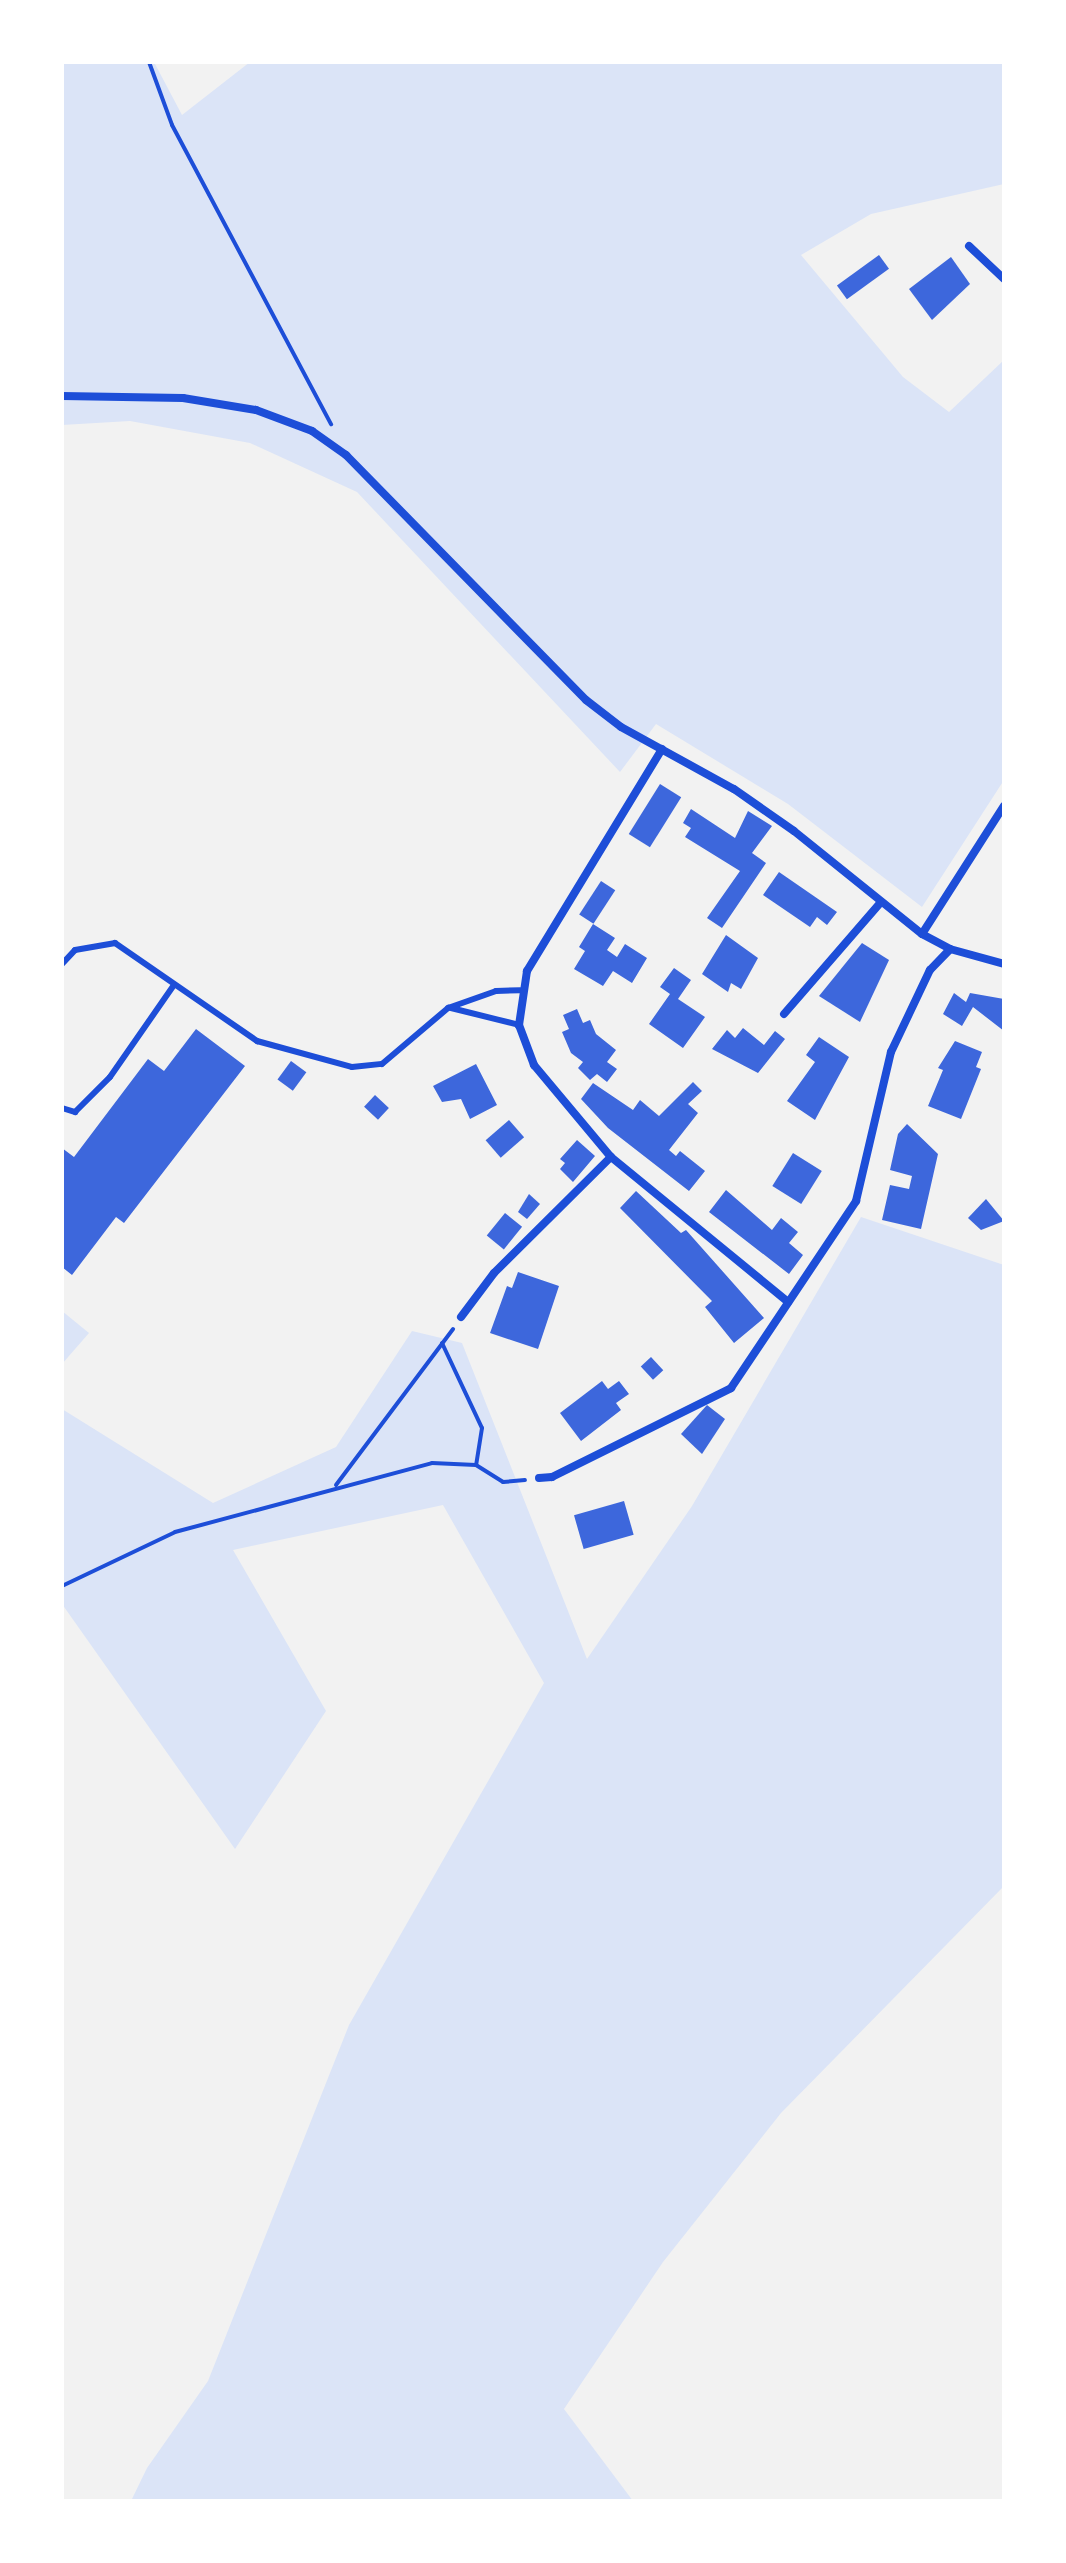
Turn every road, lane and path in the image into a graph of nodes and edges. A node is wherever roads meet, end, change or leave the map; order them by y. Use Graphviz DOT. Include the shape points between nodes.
graph roads {
  1 [pos="149,62"];
  2 [pos="969,246"];
  3 [pos="1004,279"];
  4 [pos="62,396"];
  5 [pos="346,455"];
  6 [pos="662,749"];
  7 [pos="1004,806"];
  8 [pos="881,902"];
  9 [pos="922,934"];
  10 [pos="950,949"];
  11 [pos="62,964"];
  12 [pos="1004,964"];
  13 [pos="174,985"];
  14 [pos="520,990"];
  15 [pos="448,1008"];
  16 [pos="784,1014"];
  17 [pos="519,1025"];
  18 [pos="62,1108"];
  19 [pos="611,1157"];
  20 [pos="788,1302"];
  21 [pos="461,1317"];
  22 [pos="442,1343"];
  23 [pos="476,1465"];
  24 [pos="539,1478"];
  25 [pos="336,1485"];
  26 [pos="62,1586"];
  1 -- 5 [label="path" via="172,125"];
  2 -- 3 [label="street"];
  4 -- 5 [label="street" via="183,398 256,410 312,431"];
  5 -- 6 [label="street" via="586,700"];
  6 -- 8 [label="street" via="782,823"];
  6 -- 14 [label="street"];
  7 -- 9 [label="street"];
  8 -- 9 [label="street"];
  8 -- 16 [label="street"];
  9 -- 10 [label="street"];
  10 -- 12 [label="street"];
  10 -- 20 [label="street" via="930,970 891,1052 856,1201"];
  11 -- 13 [label="lane" via="75,950 115,943"];
  13 -- 15 [label="lane" via="257,1041 352,1067 382,1064"];
  13 -- 18 [label="lane" via="110,1077 75,1112"];
  14 -- 15 [label="lane" via="496,991"];
  14 -- 17 [label="street"];
  15 -- 17 [label="lane"];
  17 -- 19 [label="street" via="534,1065"];
  19 -- 20 [label="street"];
  19 -- 21 [label="street" via="494,1273"];
  20 -- 24 [label="street" via="731,1388 552,1477"];
  21 -- 22 [label="path"];
  22 -- 23 [label="path" via="482,1428"];
  22 -- 25 [label="path"];
  23 -- 24 [label="path" via="503,1482"];
  23 -- 25 [label="path" via="432,1463"];
  25 -- 26 [label="path" via="175,1532"];
}
